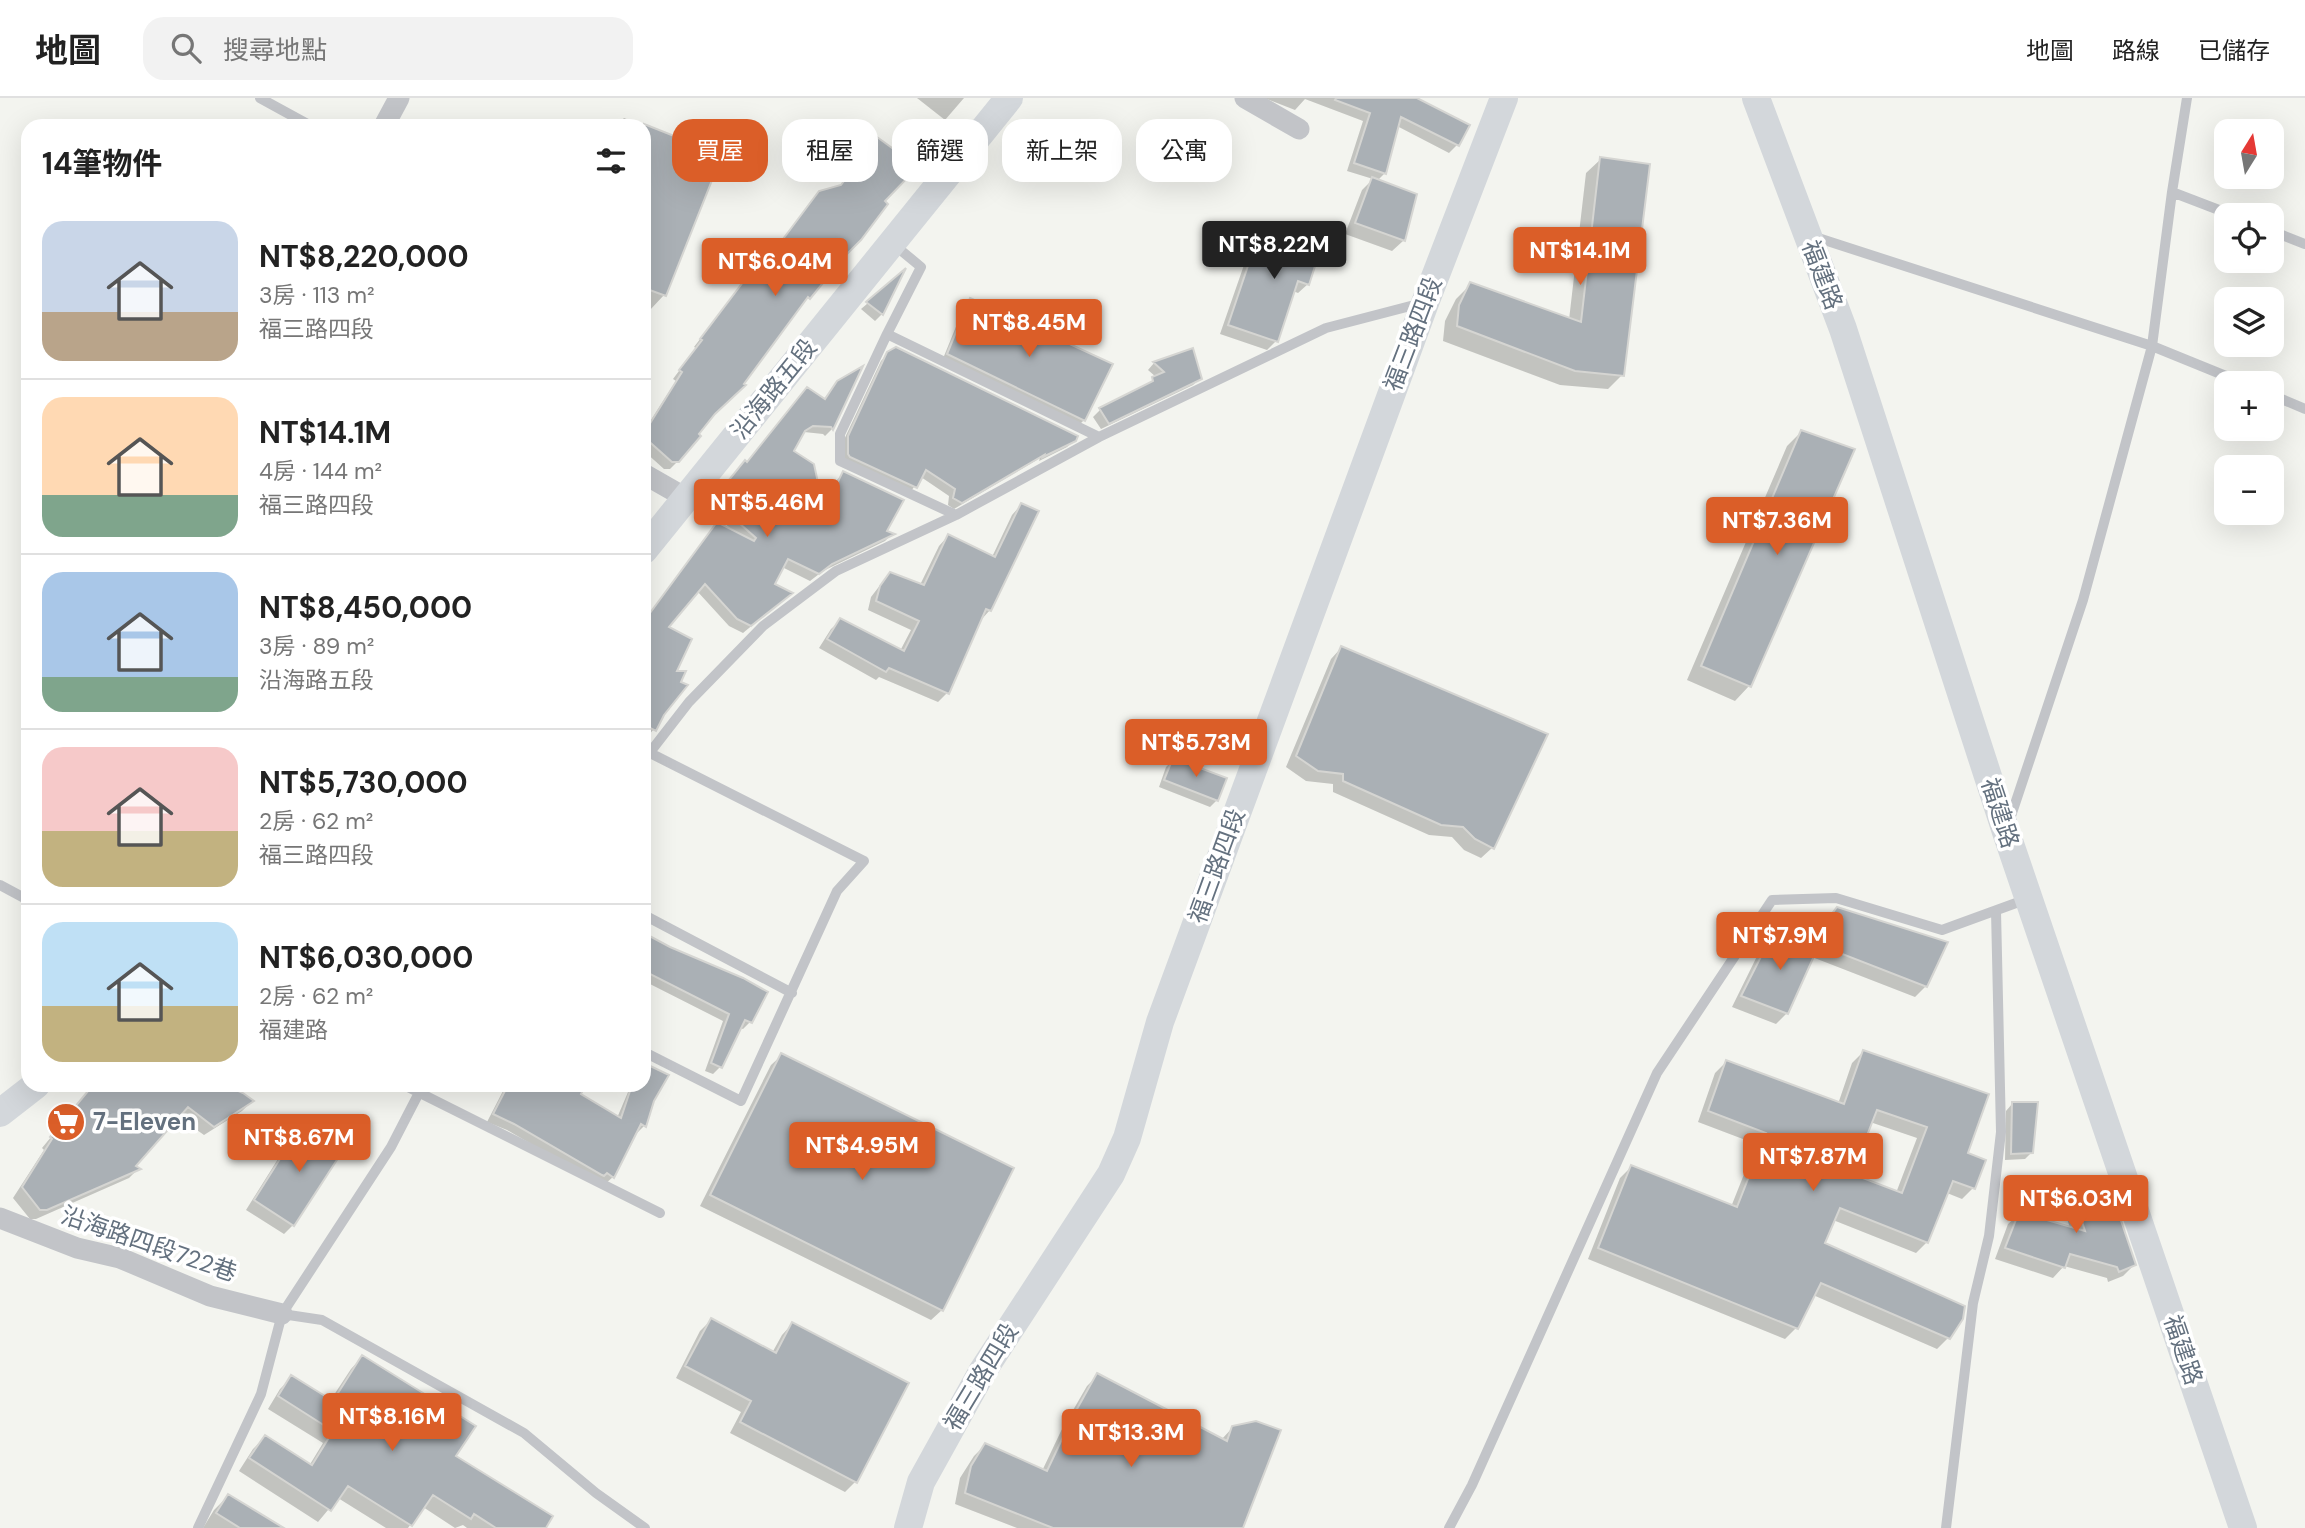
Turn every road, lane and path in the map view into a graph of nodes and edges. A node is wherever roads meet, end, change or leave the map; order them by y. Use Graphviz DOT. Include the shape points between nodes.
graph roads {
  1 [pos="260,98"];
  2 [pos="399,98"];
  3 [pos="1009,98"];
  4 [pos="1245,98"];
  5 [pos="1504,98"];
  6 [pos="1756,98"];
  7 [pos="2187,98"];
  8 [pos="298,119"];
  9 [pos="388,119"];
  10 [pos="1299,129"];
  11 [pos="2172,192"];
  12 [pos="2214,208"];
  13 [pos="1806,234"];
  14 [pos="2284,236"];
  15 [pos="892,243"];
  16 [pos="2305,244"];
  17 [pos="1425,303"];
  18 [pos="887,334"];
  19 [pos="2152,346"];
  20 [pos="2214,371"];
  21 [pos="2284,400"];
  22 [pos="2305,409"];
  23 [pos="1099,437"];
  24 [pos="651,478"];
  25 [pos="686,498"];
  26 [pos="956,515"];
  27 [pos="651,541"];
  28 [pos="651,752"];
  29 [pos="651,759"];
  30 [pos="2006,832"];
  31 [pos="0,885"];
  32 [pos="21,896"];
  33 [pos="2029,898"];
  34 [pos="1996,911"];
  35 [pos="651,919"];
  36 [pos="792,993"];
  37 [pos="651,1056"];
  38 [pos="27,1092"];
  39 [pos="420,1092"];
  40 [pos="425,1092"];
  41 [pos="0,1113"];
  42 [pos="660,1213"];
  43 [pos="0,1218"];
  44 [pos="282,1314"];
  45 [pos="198,1528"];
  46 [pos="645,1528"];
  47 [pos="908,1528"];
  48 [pos="1449,1528"];
  49 [pos="1946,1528"];
  50 [pos="2244,1528"];
  1 -- 8 [label="lane"];
  2 -- 9 [label="street"];
  3 -- 15 [label="street, 沿海路五段"];
  4 -- 10 [label="street"];
  5 -- 17 [label="street, 福三路四段"];
  6 -- 13 [label="street, 福建路"];
  7 -- 11 [label="lane"];
  11 -- 12 [label="lane"];
  11 -- 19 [label="lane"];
  13 -- 19 [label="lane"];
  13 -- 30 [label="street, 福建路" via="1843,329"];
  14 -- 16 [label="lane"];
  15 -- 18 [label="lane" via="921,267"];
  15 -- 25 [label="street, 沿海路五段"];
  17 -- 23 [label="lane" via="1326,328"];
  17 -- 47 [label="street, 福三路四段" via="1160,1022 1127,1138 1111,1174 982,1372 921,1482"];
  18 -- 23 [label="lane"];
  18 -- 26 [label="lane" via="840,434 840,461"];
  19 -- 20 [label="lane"];
  19 -- 30 [label="lane" via="2083,600"];
  21 -- 22 [label="lane"];
  23 -- 26 [label="lane"];
  24 -- 25 [label="street"];
  25 -- 27 [label="street, 沿海路五段"];
  26 -- 28 [label="lane" via="836,571 763,626 689,702"];
  29 -- 36 [label="lane" via="864,862 836,891"];
  30 -- 33 [label="street, 福建路"];
  31 -- 32 [label="lane"];
  33 -- 34 [label="lane"];
  33 -- 50 [label="street, 福建路"];
  34 -- 48 [label="lane" via="1942,930 1836,898 1772,900 1657,1073"];
  34 -- 49 [label="lane" via="2001,1132 1989,1236 1973,1303"];
  35 -- 36 [label="lane"];
  36 -- 37 [label="lane" via="741,1101"];
  38 -- 41 [label="street"];
  39 -- 44 [label="lane" via="391,1147"];
  40 -- 42 [label="lane"];
  43 -- 44 [label="street, 沿海路四段722巷" via="77,1248 120,1258 211,1296"];
  44 -- 45 [label="lane" via="261,1394"];
  44 -- 46 [label="lane" via="322,1320 524,1433"];
}
